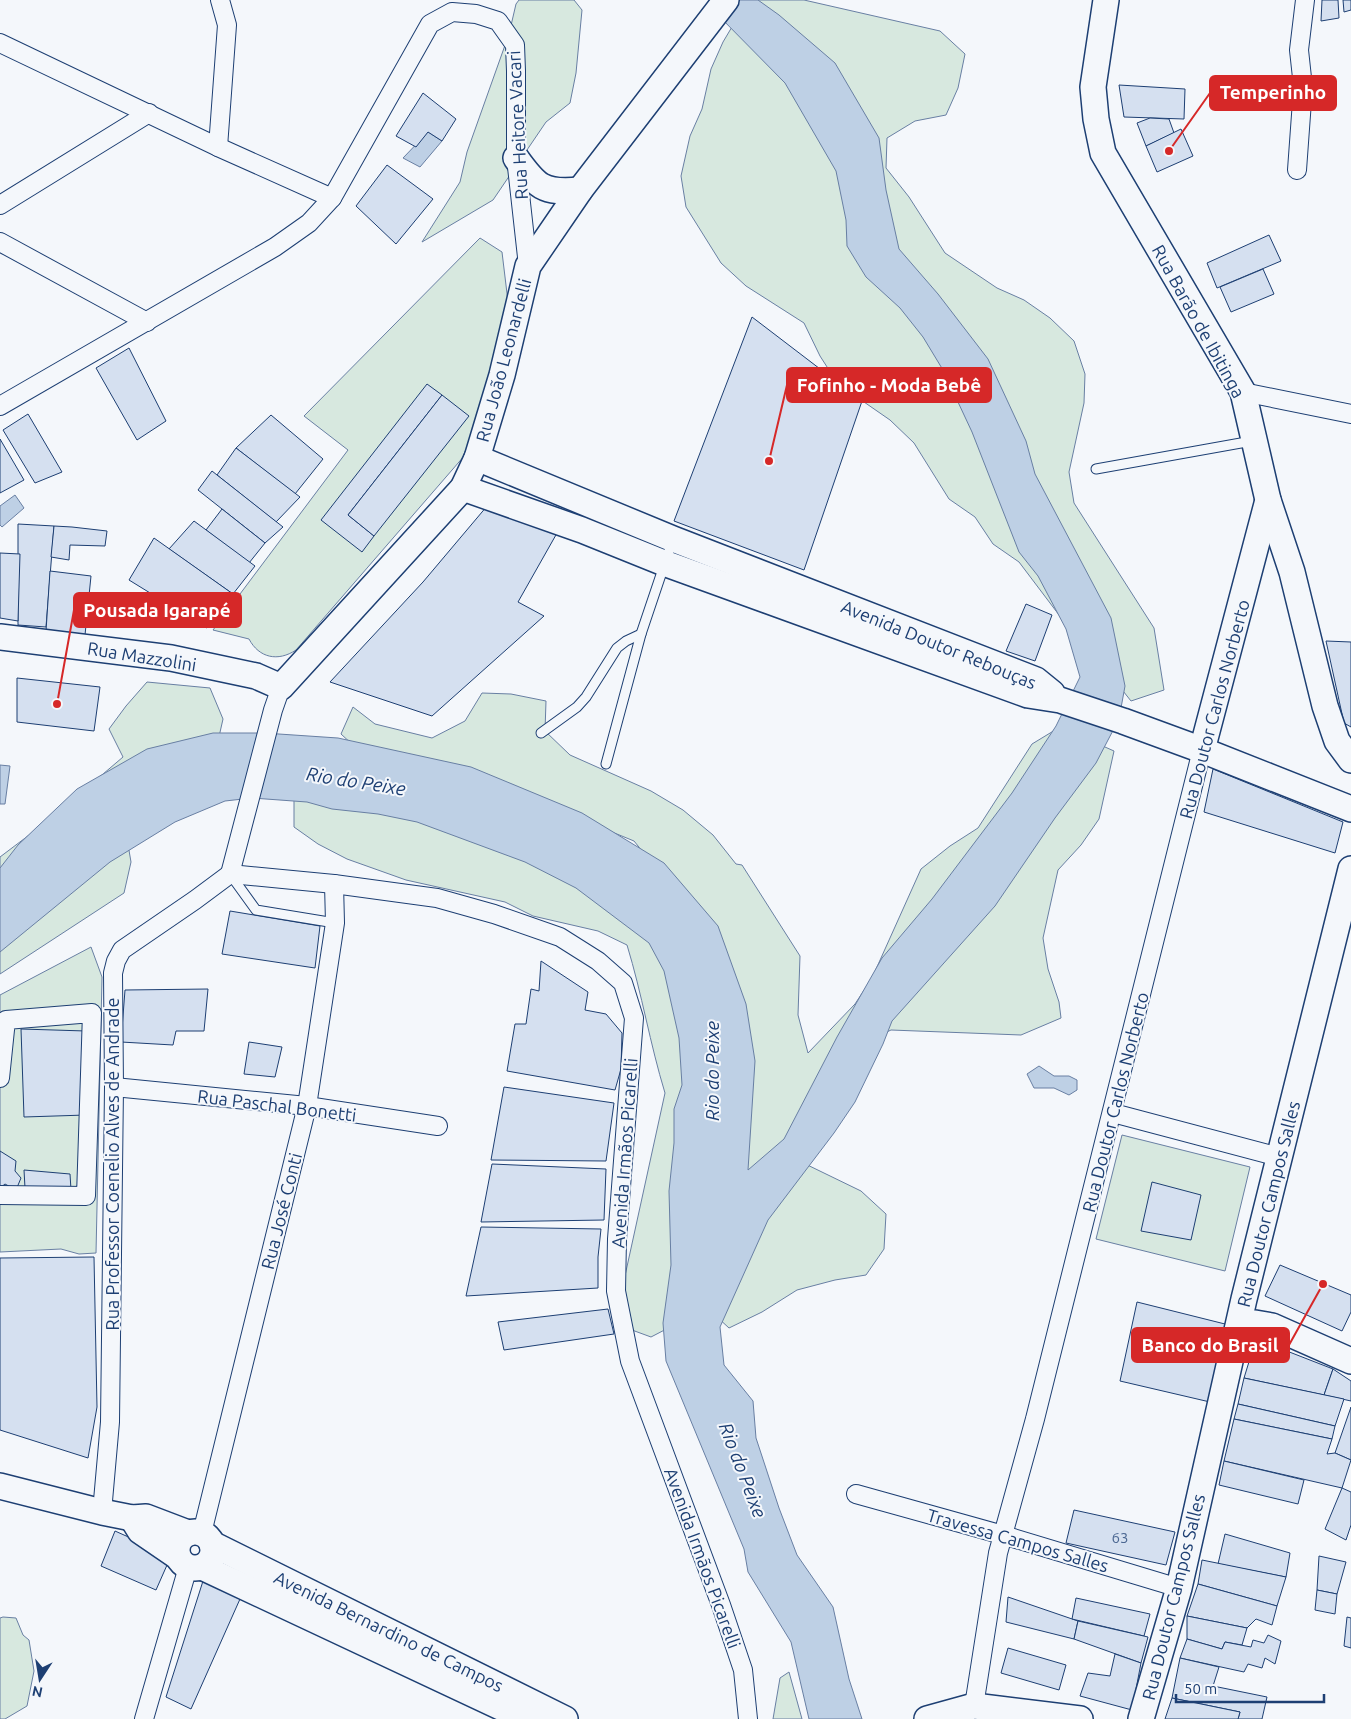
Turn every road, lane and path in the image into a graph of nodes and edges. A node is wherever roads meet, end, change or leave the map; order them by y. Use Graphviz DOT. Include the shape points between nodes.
graph roads {
  1 [pos="220,0"];
  2 [pos="726,0"];
  3 [pos="1106,0"];
  4 [pos="1305,0"];
  5 [pos="0,43"];
  6 [pos="149,113"];
  7 [pos="218,147"];
  8 [pos="516,158"];
  9 [pos="1297,170"];
  10 [pos="580,190"];
  11 [pos="332,198"];
  12 [pos="0,205"];
  13 [pos="0,242"];
  14 [pos="528,266"];
  15 [pos="147,322"];
  16 [pos="1243,392"];
  17 [pos="0,406"];
  18 [pos="1351,414"];
  19 [pos="1254,440"];
  20 [pos="477,458"];
  21 [pos="1096,469"];
  22 [pos="463,488"];
  23 [pos="1268,500"];
  24 [pos="591,505"];
  25 [pos="582,530"];
  26 [pos="673,539"];
  27 [pos="664,563"];
  28 [pos="1250,570"];
  29 [pos="1292,572"];
  30 [pos="804,601"];
  31 [pos="641,634"];
  32 [pos="0,637"];
  33 [pos="277,698"];
  34 [pos="541,733"];
  35 [pos="1202,750"];
  36 [pos="1351,760"];
  37 [pos="606,764"];
  38 [pos="1351,809"];
  39 [pos="1351,869"];
  40 [pos="230,874"];
  41 [pos="334,884"];
  42 [pos="1348,893"];
  43 [pos="335,923"];
  44 [pos="0,1078"];
  45 [pos="114,1087"];
  46 [pos="307,1106"];
  47 [pos="1113,1112"];
  48 [pos="438,1126"];
  49 [pos="1279,1157"];
  50 [pos="0,1195"];
  51 [pos="86,1196"];
  52 [pos="112,1198"];
  53 [pos="1244,1299"];
  54 [pos="1272,1326"];
  55 [pos="1238,1328"];
  56 [pos="1351,1361"];
  57 [pos="0,1486"];
  58 [pos="856,1494"];
  59 [pos="102,1512"];
  60 [pos="132,1518"];
  61 [pos="1003,1535"];
  62 [pos="201,1537"];
  63 [pos="189,1563"];
  64 [pos="1178,1588"];
  65 [pos="974,1706"];
  66 [pos="144,1719"];
  67 [pos="526,1719"];
  68 [pos="565,1719"];
  69 [pos="748,1719"];
  70 [pos="927,1719"];
  71 [pos="1080,1719"];
  72 [pos="1141,1719"];
  1 -- 7 [label="street" via="227,25"];
  2 -- 10 [label="street, Rua João Leonardelli"];
  3 -- 16 [label="street, Rua Barão de Ibitinga" via="1093,87 1103,153"];
  4 -- 9 [label="street" via="1299,50 1302,86"];
  5 -- 6 [label="street"];
  6 -- 7 [label="street"];
  6 -- 12 [label="street"];
  7 -- 11 [label="street"];
  8 -- 10 [label="street" via="541,187 562,192"];
  8 -- 11 [label="street, Rua Heitore Vacari" via="515,45 498,21 476,14 452,12 430,24"];
  8 -- 14 [label="street, Rua Heitore Vacari"];
  10 -- 14 [label="street, Rua João Leonardelli"];
  11 -- 15 [label="street, Rua Heitore Vacari" via="309,223 275,247"];
  13 -- 15 [label="street"];
  14 -- 20 [label="street, Rua João Leonardelli" via="502,375"];
  15 -- 17 [label="street, Rua Heitore Vacari"];
  16 -- 18 [label="street"];
  16 -- 19 [label="street, Rua Barão de Ibitinga"];
  19 -- 21 [label="lane"];
  19 -- 23 [label="street, Rua Barão de Ibitinga"];
  20 -- 22 [label="street, Rua João Leonardelli"];
  20 -- 24 [label="street, Avenida Doutor Rebouças"];
  22 -- 25 [label="street, Avenida Doutor Rebouças"];
  22 -- 33 [label="street, Rua João Leonardelli"];
  23 -- 28 [label="street, Rua Doutor Carlos Norberto"];
  23 -- 29 [label="street, Rua Barão de Ibitinga"];
  24 -- 25 [label="street"];
  24 -- 26 [label="street, Avenida Doutor Rebouças"];
  25 -- 27 [label="street, Avenida Doutor Rebouças"];
  26 -- 27 [label="lane"];
  26 -- 30 [label="street, Avenida Doutor Rebouças"];
  27 -- 30 [label="street, Avenida Doutor Rebouças"];
  27 -- 31 [label="lane"];
  28 -- 29 [label="street" via="1269,564"];
  28 -- 35 [label="street, Rua Doutor Carlos Norberto"];
  29 -- 36 [label="street, Rua Barão de Ibitinga" via="1325,706 1337,740"];
  30 -- 35 [label="street, Avenida Doutor Rebouças" via="933,650 1036,680 1064,701"];
  31 -- 34 [label="lane" via="617,648 577,708"];
  31 -- 37 [label="lane"];
  32 -- 33 [label="street, Rua Mazzolini" via="171,658 256,676"];
  33 -- 40 [label="street"];
  35 -- 38 [label="street"];
  35 -- 47 [label="street, Rua Doutor Carlos Norberto"];
  39 -- 42 [label="street, Rua Doutor Campos Salles"];
  40 -- 41 [label="street, Avenida Irmãos Picarelli"];
  40 -- 43 [label="lane" via="256,910"];
  40 -- 45 [label="street, Rua Professor Coenelio Alves de Andrade" via="122,950 116,961 113,972"];
  41 -- 43 [label="street, Rua José Conti"];
  41 -- 69 [label="street, Avenida Irmãos Picarelli" via="437,898 494,914 560,937 598,961 623,982 634,1018 616,1291 630,1361 743,1670"];
  42 -- 49 [label="street, Rua Doutor Campos Salles"];
  43 -- 46 [label="street, Rua José Conti"];
  44 -- 51 [label="street" via="6,1020 92,1013"];
  45 -- 46 [label="street, Rua Paschal Bonetti"];
  45 -- 52 [label="street, Rua Professor Coenelio Alves de Andrade"];
  46 -- 48 [label="street, Rua Paschal Bonetti"];
  46 -- 62 [label="street, Rua José Conti"];
  47 -- 49 [label="street"];
  47 -- 61 [label="street, Rua Doutor Carlos Norberto"];
  49 -- 53 [label="street, Rua Doutor Campos Salles"];
  50 -- 51 [label="street"];
  51 -- 52 [label="street"];
  52 -- 59 [label="street, Rua Professor Coenelio Alves de Andrade" via="110,1422"];
  53 -- 54 [label="street"];
  53 -- 55 [label="street, Rua Doutor Campos Salles"];
  54 -- 55 [label="street" via="1255,1323"];
  54 -- 56 [label="street"];
  55 -- 64 [label="street, Rua Doutor Campos Salles"];
  57 -- 59 [label="street, Avenida Bernardino de Campos"];
  58 -- 61 [label="street, Travessa Campos Salles"];
  59 -- 60 [label="street, Avenida Bernardino de Campos"];
  60 -- 62 [label="street, Avenida Bernardino de Campos" via="146,1518"];
  60 -- 63 [label="street, Avenida Bernardino de Campos" via="147,1537"];
  61 -- 64 [label="street, Travessa Campos Salles"];
  61 -- 65 [label="street, Rua Doutor Carlos Norberto"];
  62 -- 63 [label="street" via="178,1543 177,1550"];
  62 -- 63 [label="street" via="213,1550 212,1557 208,1563"];
  62 -- 68 [label="street, Avenida Bernardino de Campos"];
  63 -- 66 [label="street"];
  63 -- 67 [label="street, Avenida Bernardino de Campos"];
  64 -- 72 [label="street, Rua Doutor Campos Salles"];
  65 -- 70 [label="street"];
  65 -- 71 [label="street"];
}
